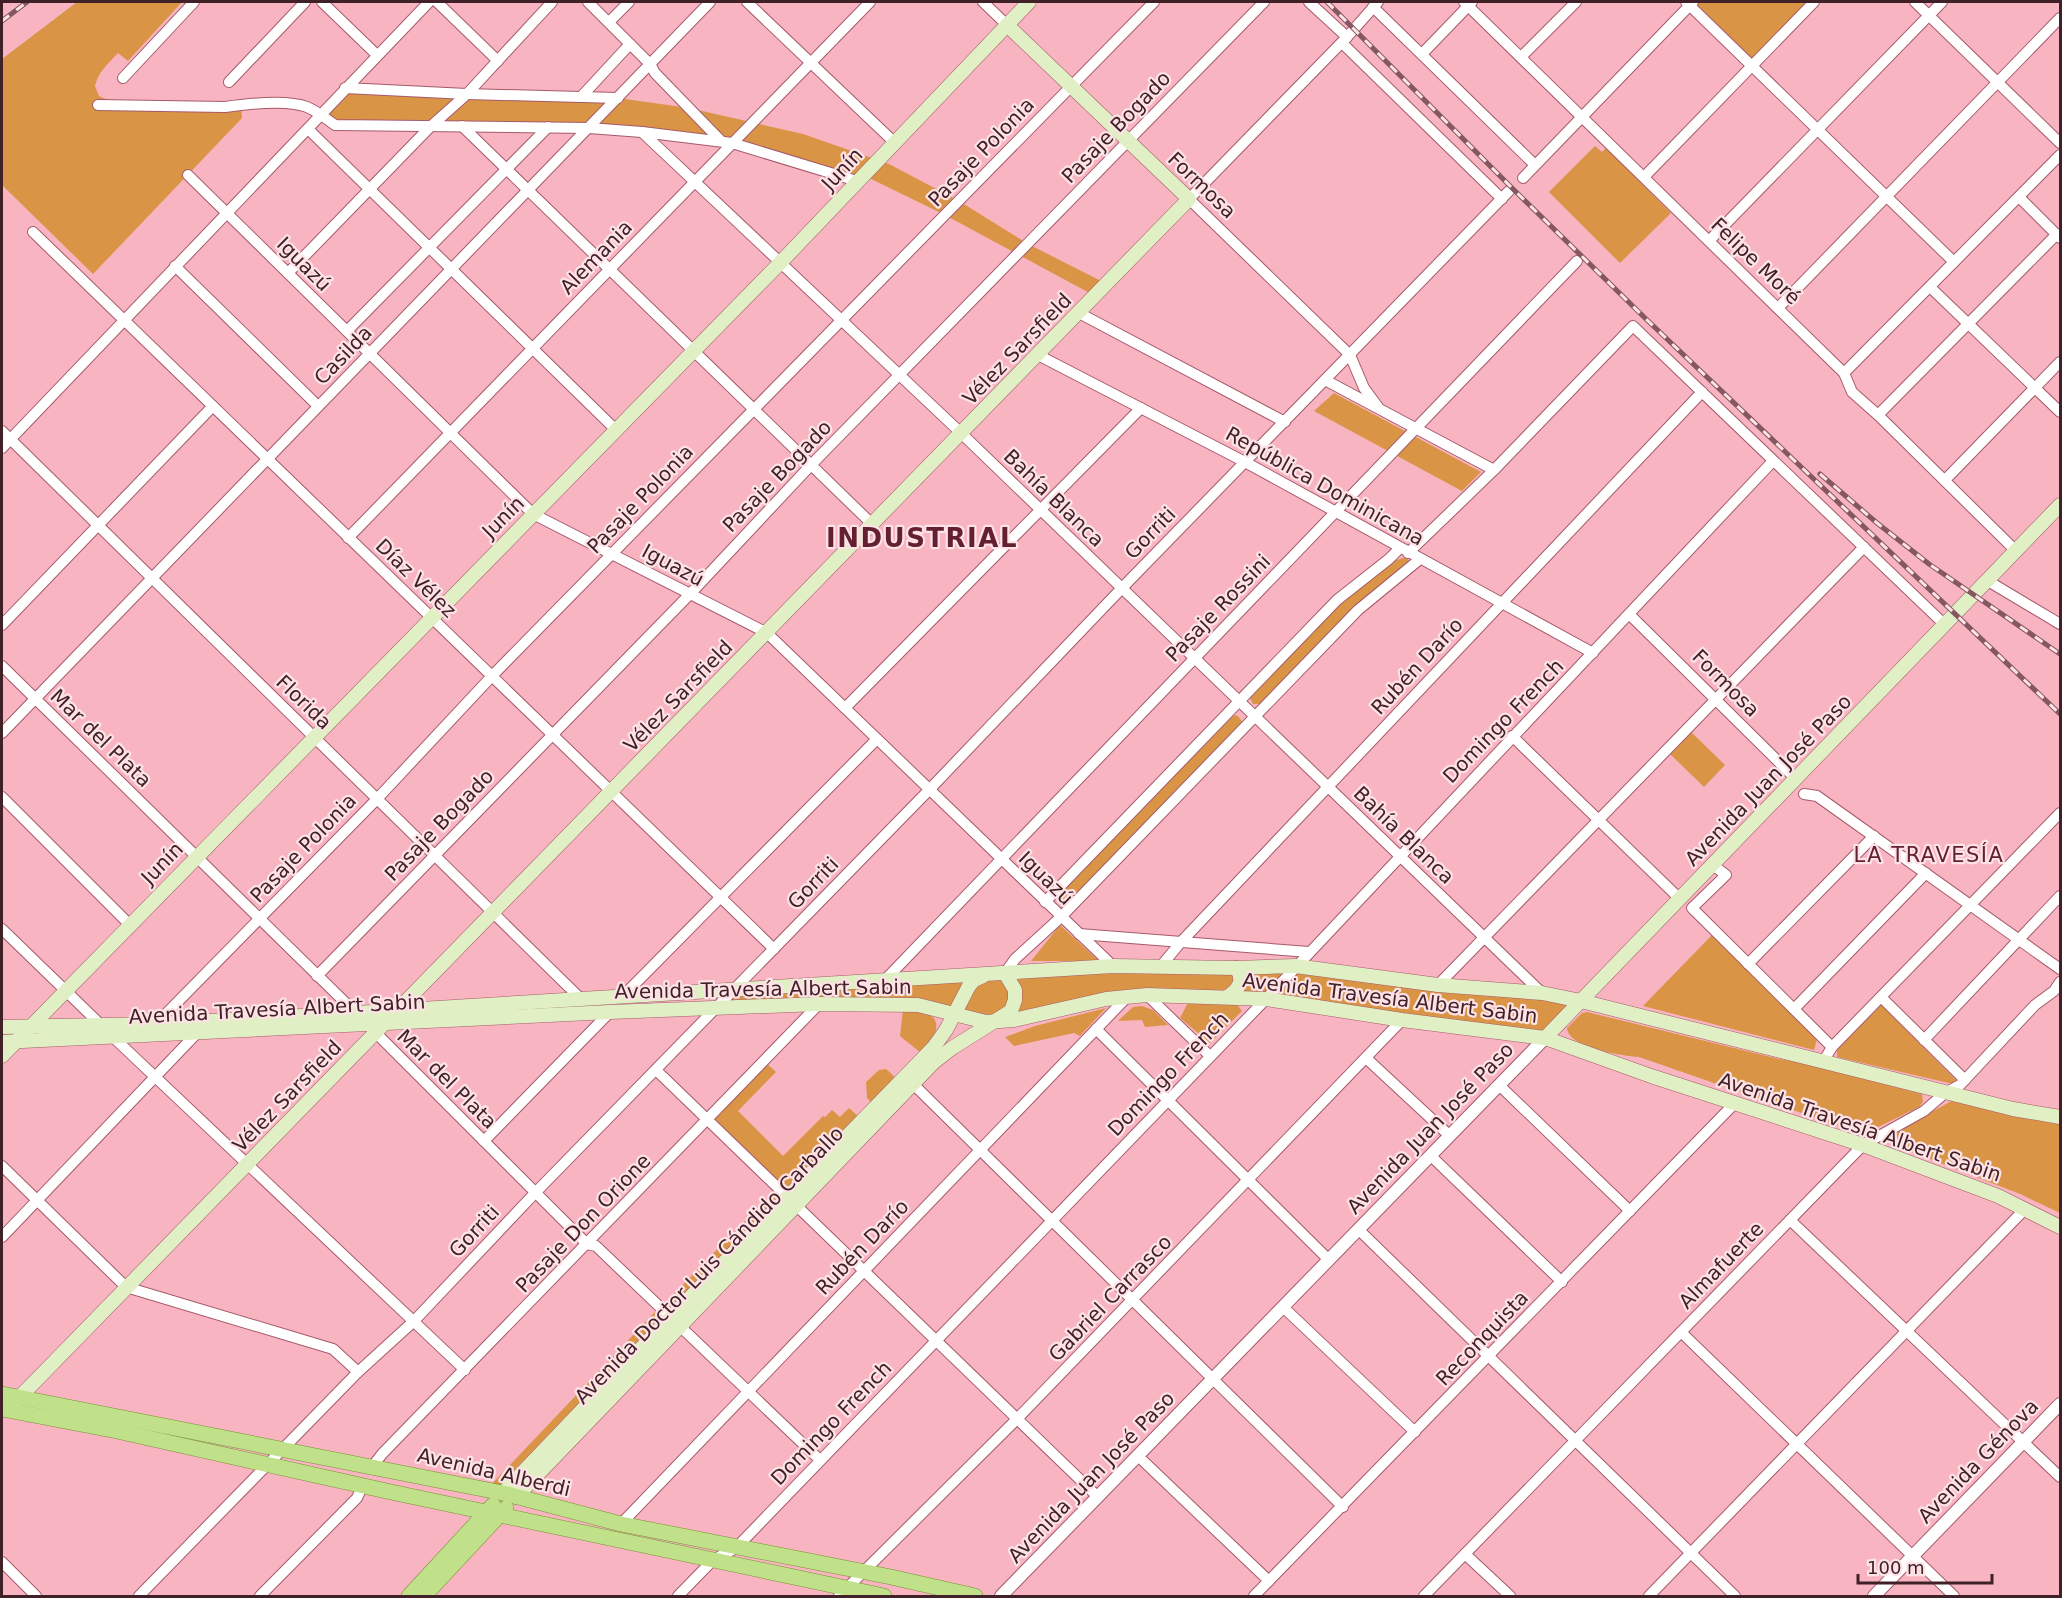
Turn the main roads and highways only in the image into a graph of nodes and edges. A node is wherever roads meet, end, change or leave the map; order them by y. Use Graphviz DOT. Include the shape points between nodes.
graph roads {
  1 [pos="1029,2"];
  2 [pos="1007,25"];
  3 [pos="1189,199"];
  4 [pos="2061,505"];
  5 [pos="1236,968"];
  6 [pos="1005,973"];
  7 [pos="988,974"];
  8 [pos="966,993"];
  9 [pos="1227,997"];
  10 [pos="1581,1001"];
  11 [pos="397,1011"];
  12 [pos="954,1013"];
  13 [pos="977,1020"];
  14 [pos="996,1022"];
  15 [pos="31,1026"];
  16 [pos="376,1027"];
  17 [pos="2,1028"];
  18 [pos="1545,1038"];
  19 [pos="8,1042"];
  20 [pos="2,1056"];
  21 [pos="909,1080"];
  22 [pos="2061,1117"];
  23 [pos="2061,1228"];
  24 [pos="2,1394"];
  25 [pos="19,1398"];
  26 [pos="3,1412"];
  27 [pos="510,1495"];
  28 [pos="495,1512"];
  29 [pos="843,1593"];
  30 [pos="409,1596"];
  31 [pos="424,1596"];
  32 [pos="884,1596"];
  33 [pos="975,1596"];
  1 -- 2 [label="main road, Junín"];
  2 -- 3 [label="main road, Formosa"];
  2 -- 15 [label="main road, Junín" via="780,263"];
  3 -- 11 [label="main road, Vélez Sarsfield"];
  4 -- 10 [label="main road, Avenida Juan José Paso"];
  5 -- 6 [label="main road, Avenida Travesía Albert Sabin" via="1113,966"];
  5 -- 9 [label="main road" via="1240,983"];
  5 -- 10 [label="main road, Avenida Travesía Albert Sabin" via="1295,966 1438,986 1542,993"];
  6 -- 7 [label="main road, Avenida Travesía Albert Sabin"];
  6 -- 14 [label="main road, Avenida Doctor Luis Cándido Carballo" via="1015,990 1014,1007"];
  7 -- 8 [label="main road, Avenida Doctor Luis Cándido Carballo" via="974,980"];
  7 -- 11 [label="main road, Avenida Travesía Albert Sabin"];
  8 -- 12 [label="main road, Avenida Doctor Luis Cándido Carballo"];
  8 -- 13 [label="main road" via="967,1008"];
  9 -- 14 [label="main road, Avenida Travesía Albert Sabin" via="1128,996"];
  9 -- 18 [label="main road, Avenida Travesía Albert Sabin" via="1266,999"];
  10 -- 18 [label="main road, Avenida Juan José Paso"];
  10 -- 22 [label="main road, Avenida Travesía Albert Sabin" via="1946,1093"];
  11 -- 15 [label="main road, Avenida Travesía Albert Sabin" via="156,1024"];
  11 -- 16 [label="main road, Vélez Sarsfield"];
  12 -- 13 [label="main road, Avenida Travesía Albert Sabin"];
  12 -- 16 [label="main road, Avenida Travesía Albert Sabin" via="918,1005 819,1004"];
  12 -- 21 [label="main road, Avenida Doctor Luis Cándido Carballo"];
  13 -- 14 [label="main road, Avenida Travesía Albert Sabin"];
  14 -- 21 [label="main road, Avenida Doctor Luis Cándido Carballo"];
  15 -- 17 [label="main road, Avenida Travesía Albert Sabin"];
  15 -- 19 [label="main road, Junín"];
  16 -- 19 [label="main road, Avenida Travesía Albert Sabin"];
  16 -- 25 [label="main road, Vélez Sarsfield" via="249,1164"];
  18 -- 23 [label="main road, Avenida Travesía Albert Sabin" via="1863,1145 1998,1196"];
  19 -- 20 [label="main road, Junín"];
  21 -- 27 [label="main road, Avenida Doctor Luis Cándido Carballo"];
  24 -- 25 [label="main road, Avenida Alberdi"];
  25 -- 26 [label="main road, Vélez Sarsfield"];
  25 -- 27 [label="main road, Avenida Alberdi"];
  26 -- 28 [label="main road, Avenida Alberdi"];
  27 -- 28 [label="main road, Avenida Doctor Luis Cándido Carballo"];
  27 -- 33 [label="main road, Avenida Alberdi" via="621,1524"];
  28 -- 29 [label="main road, Avenida Alberdi"];
  28 -- 30 [label="main road, Avenida Doctor Luis Cándido Carballo"];
  28 -- 31 [label="main road, Avenida Doctor Luis Cándido Carballo"];
  29 -- 32 [label="main road, Avenida Alberdi"];
}
